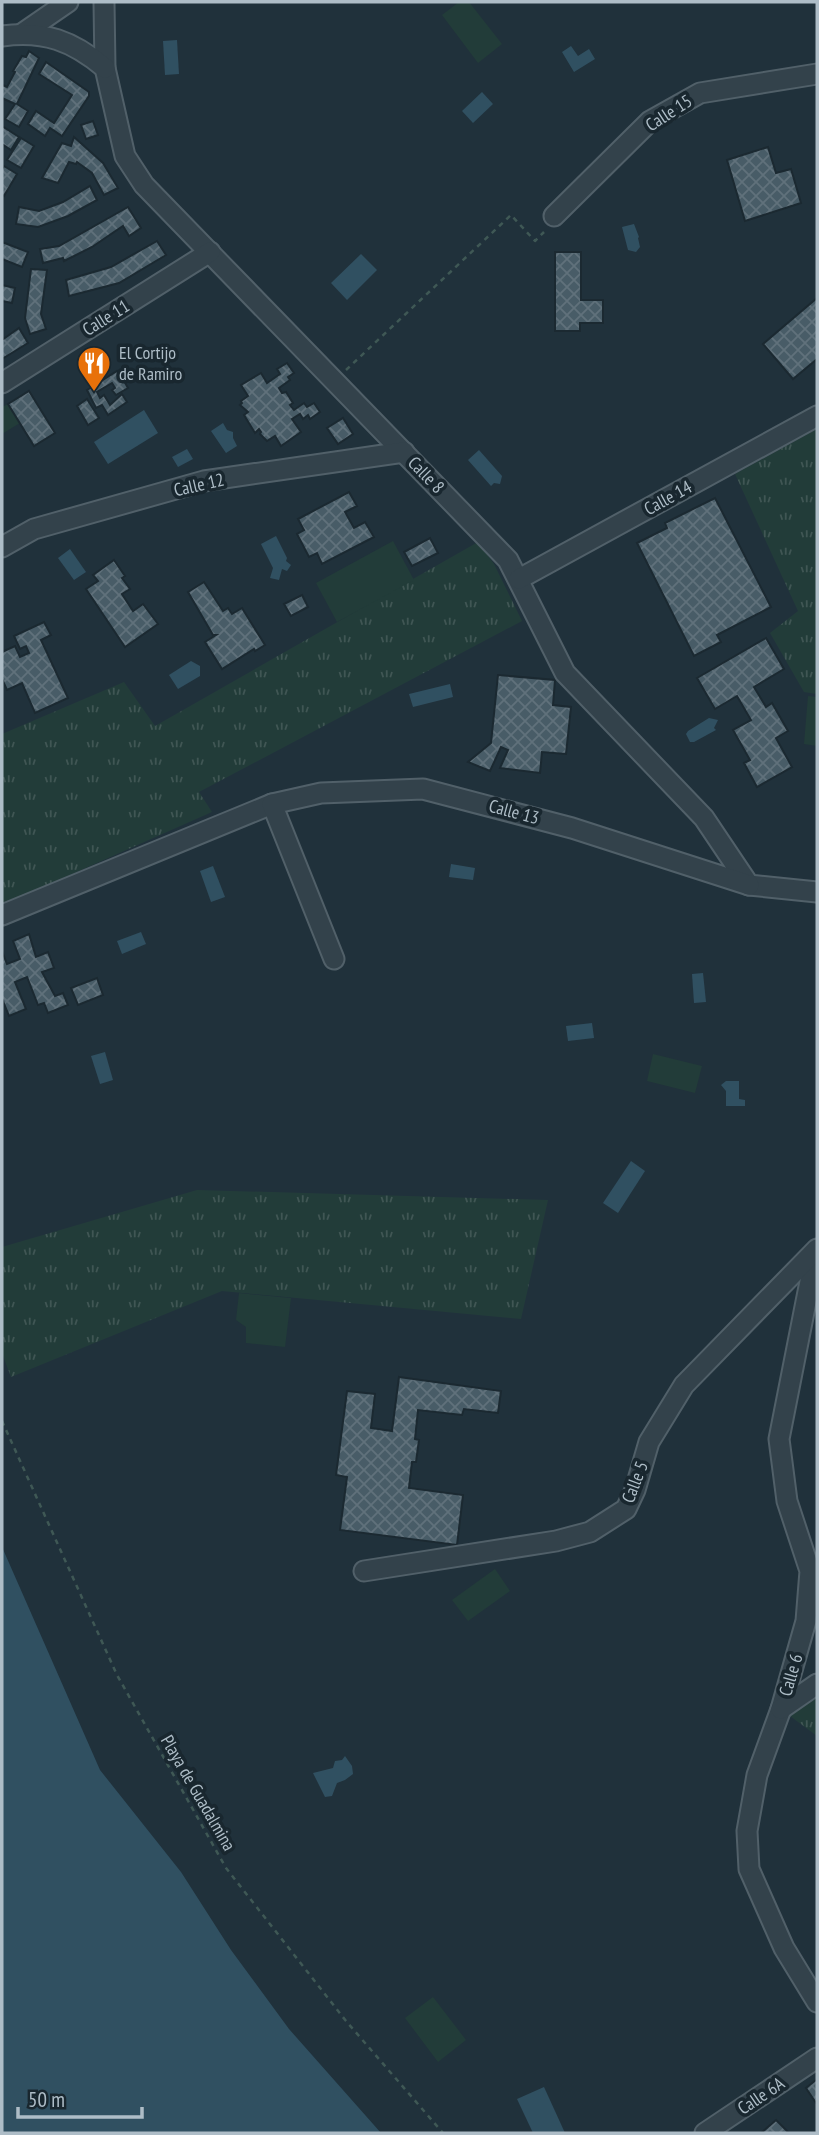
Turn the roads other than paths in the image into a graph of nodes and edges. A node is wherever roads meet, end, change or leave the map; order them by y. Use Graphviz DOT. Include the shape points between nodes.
graph roads {
  1 [pos="68,2"];
  2 [pos="104,2"];
  3 [pos="23,33"];
  4 [pos="2,36"];
  5 [pos="105,68"];
  6 [pos="817,74"];
  7 [pos="554,216"];
  8 [pos="210,252"];
  9 [pos="2,383"];
  10 [pos="817,416"];
  11 [pos="404,452"];
  12 [pos="2,547"];
  13 [pos="519,579"];
  14 [pos="272,804"];
  15 [pos="749,885"];
  16 [pos="817,892"];
  17 [pos="2,915"];
  18 [pos="334,959"];
  19 [pos="817,1250"];
  20 [pos="363,1571"];
  21 [pos="817,1684"];
  22 [pos="781,1709"];
  23 [pos="817,2002"];
  24 [pos="817,2058"];
  25 [pos="705,2133"];
  1 -- 3 [label="street"];
  2 -- 5 [label="street, Calle 8"];
  3 -- 4 [label="street"];
  3 -- 5 [label="street" via="70,42"];
  5 -- 8 [label="street, Calle 8" via="125,156 144,184"];
  6 -- 7 [label="street, Calle 15" via="699,93 650,121"];
  8 -- 9 [label="street, Calle 11"];
  8 -- 11 [label="street, Calle 8"];
  10 -- 13 [label="street, Calle 14"];
  11 -- 12 [label="street, Calle 12" via="204,481 34,529"];
  11 -- 13 [label="street, Calle 8" via="508,560"];
  13 -- 15 [label="street, Calle 8" via="565,673 704,817"];
  14 -- 15 [label="street, Calle 13" via="321,793 423,789 572,828"];
  14 -- 17 [label="street, Calle 13"];
  14 -- 18 [label="street"];
  15 -- 16 [label="street"];
  19 -- 20 [label="street, Calle 5" via="684,1384 649,1442 626,1509 590,1532 556,1541"];
  19 -- 22 [label="street, Calle 6" via="779,1438 787,1501 810,1572 806,1621"];
  21 -- 22 [label="street"];
  22 -- 23 [label="street, Calle 6" via="757,1775 747,1831 748,1869 784,1948"];
  24 -- 25 [label="street, Calle 6A"];
}
